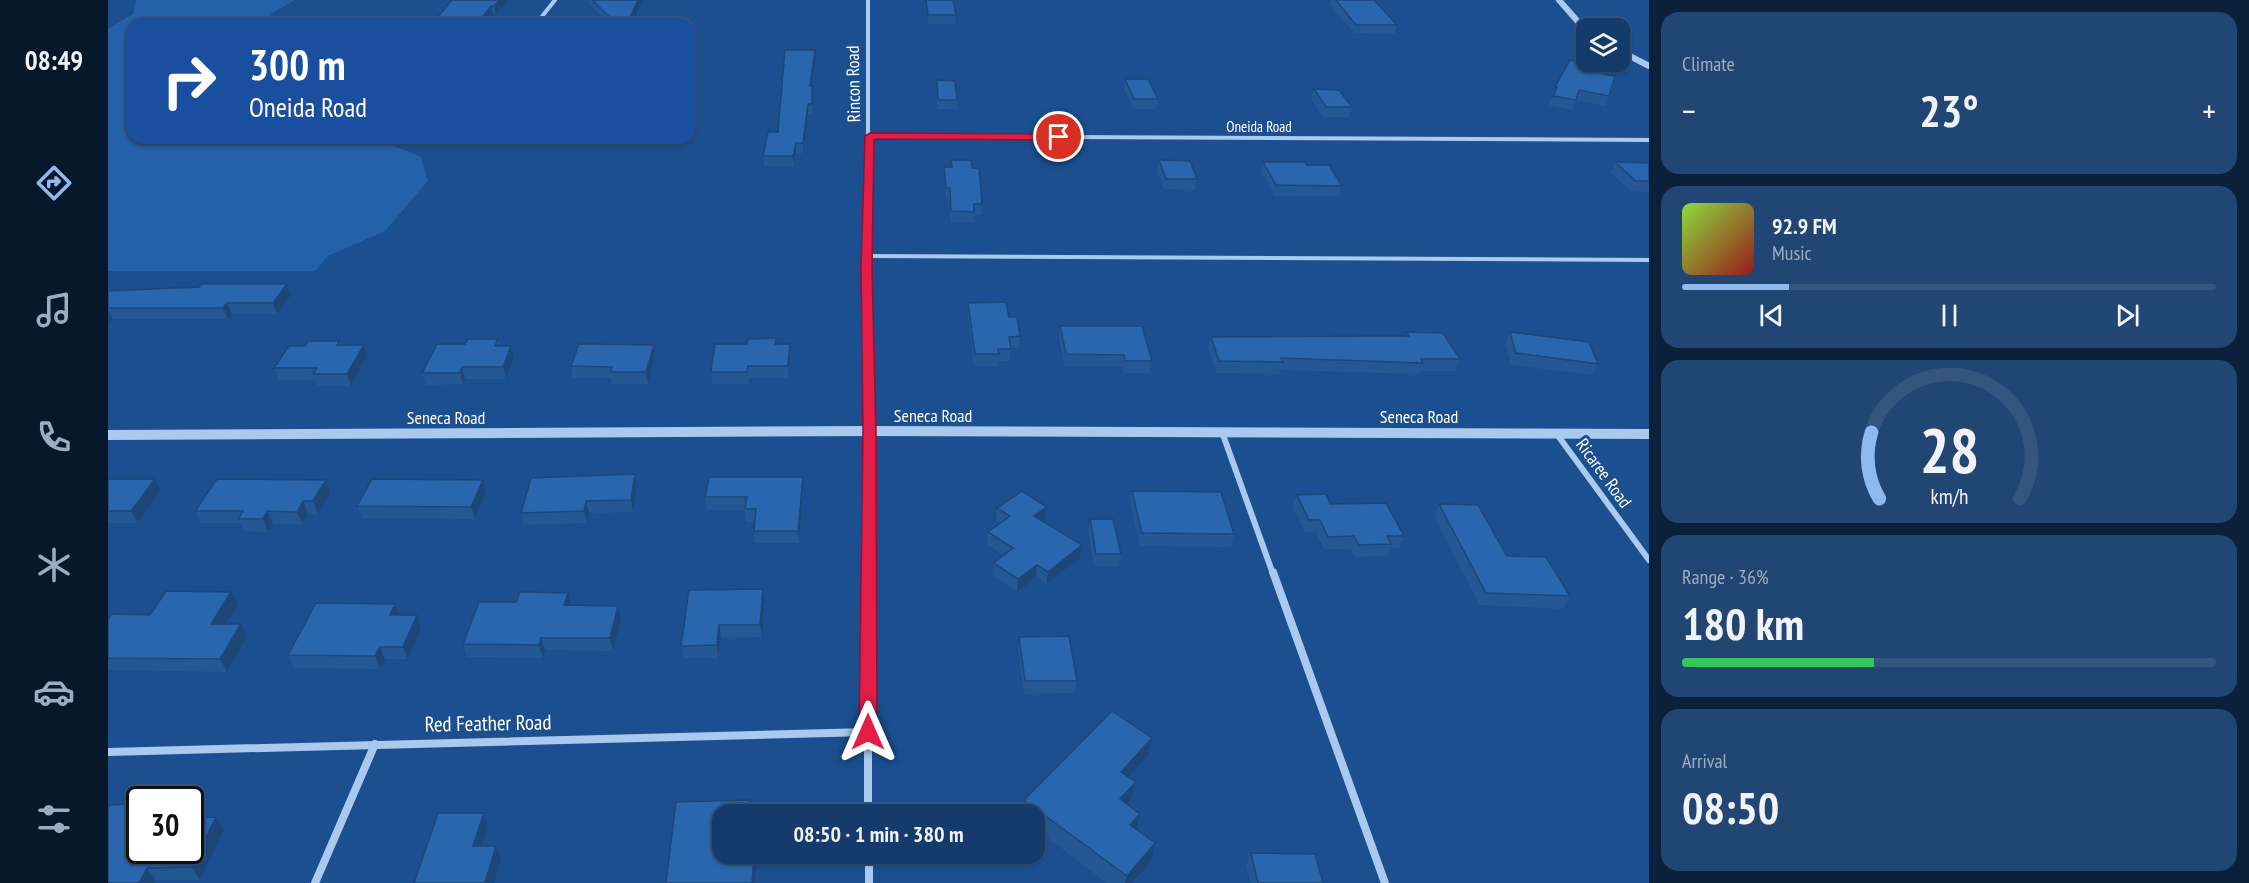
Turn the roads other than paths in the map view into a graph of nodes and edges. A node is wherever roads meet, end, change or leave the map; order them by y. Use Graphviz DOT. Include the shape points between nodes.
graph roads {
  1 [pos="555,0"];
  2 [pos="868,0"];
  3 [pos="1559,0"];
  4 [pos="542,18"];
  5 [pos="1576,19"];
  6 [pos="1630,56"];
  7 [pos="1649,66"];
  8 [pos="870,136"];
  9 [pos="1649,140"];
  10 [pos="867,256"];
  11 [pos="1649,260"];
  12 [pos="870,431"];
  13 [pos="1221,432"];
  14 [pos="1556,433"];
  15 [pos="1649,434"];
  16 [pos="108,435"];
  17 [pos="1649,560"];
  18 [pos="868,732"];
  19 [pos="375,744"];
  20 [pos="108,752"];
  21 [pos="868,804"];
  22 [pos="869,864"];
  23 [pos="315,883"];
  24 [pos="869,883"];
  25 [pos="1385,883"];
  1 -- 4 [label="street"];
  2 -- 8 [label="street, Rincon Road"];
  3 -- 5 [label="street"];
  6 -- 7 [label="street"];
  8 -- 9 [label="street, Oneida Road"];
  8 -- 10 [label="street, Rincon Road"];
  10 -- 11 [label="lane"];
  10 -- 12 [label="street, Rincon Road"];
  12 -- 13 [label="street, Seneca Road"];
  12 -- 16 [label="street, Seneca Road"];
  12 -- 18 [label="street, Rincon Road"];
  13 -- 14 [label="street, Seneca Road"];
  13 -- 25 [label="street"];
  14 -- 15 [label="street, Seneca Road"];
  14 -- 17 [label="street, Ricaree Road"];
  18 -- 19 [label="street, Red Feather Road"];
  18 -- 21 [label="street, Rincon Road"];
  19 -- 20 [label="street, Red Feather Road"];
  19 -- 23 [label="street"];
  22 -- 24 [label="street"];
}
